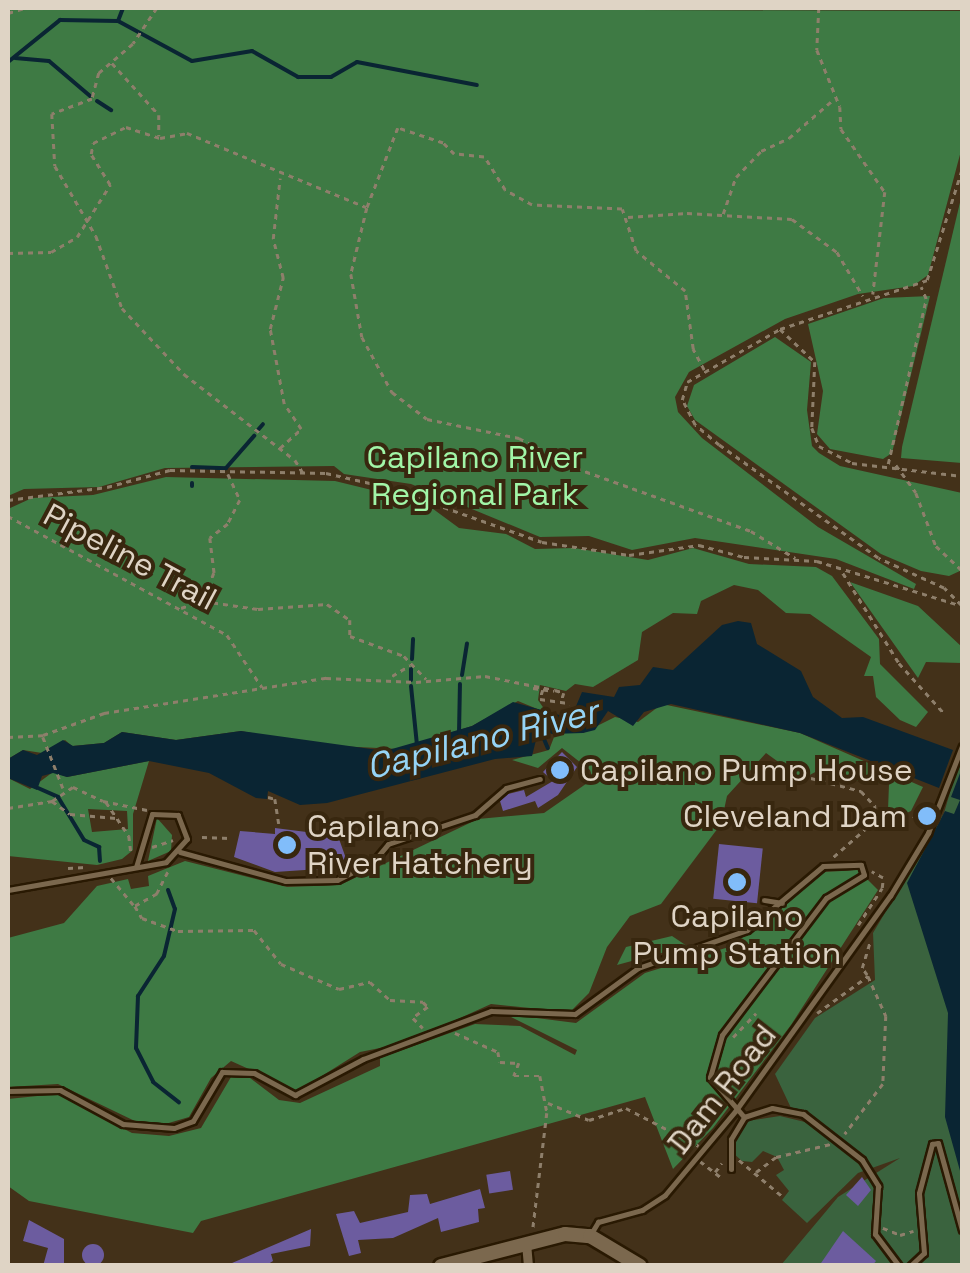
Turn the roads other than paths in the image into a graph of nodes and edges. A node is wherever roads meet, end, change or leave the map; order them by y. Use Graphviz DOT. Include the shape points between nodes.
graph roads {
  1 [pos="962,746"];
  2 [pos="540,779"];
  3 [pos="180,852"];
  4 [pos="136,868"];
  5 [pos="8,890"];
  6 [pos="764,900"];
  7 [pos="782,903"];
  8 [pos="8,1091"];
  9 [pos="736,1110"];
  10 [pos="744,1116"];
  11 [pos="731,1169"];
  12 [pos="962,1230"];
  13 [pos="529,1236"];
  14 [pos="590,1236"];
  15 [pos="622,1261"];
  16 [pos="904,1265"];
  17 [pos="441,1266"];
  18 [pos="528,1266"];
  19 [pos="640,1266"];
  1 -- 9 [label="lane, Dam Road" via="928,833 864,935"];
  2 -- 3 [label="lane" via="506,788 475,816 388,844 373,862 336,880 285,881"];
  3 -- 4 [label="lane"];
  3 -- 4 [label="lane" via="188,839 184,822 174,812 152,814"];
  4 -- 5 [label="lane"];
  6 -- 7 [label="lane"];
  7 -- 8 [label="lane" via="727,941 618,977 575,1014 490,1011 295,1095 254,1073 222,1072 193,1121 174,1128 123,1124 60,1090"];
  7 -- 9 [label="lane" via="823,866 866,871 826,898 722,1035 710,1077"];
  9 -- 10 [label="lane"];
  9 -- 14 [label="lane, Dam Road" via="652,1206 598,1222"];
  10 -- 11 [label="lane" via="731,1139"];
  10 -- 16 [label="lane" via="772,1108 795,1112 838,1140 878,1186 872,1224"];
  12 -- 16 [label="lane" via="938,1142 919,1192 924,1253"];
  13 -- 14 [label="main road"];
  13 -- 17 [label="main road"];
  13 -- 18 [label="street"];
  14 -- 15 [label="main road"];
  15 -- 19 [label="main road"];
}
